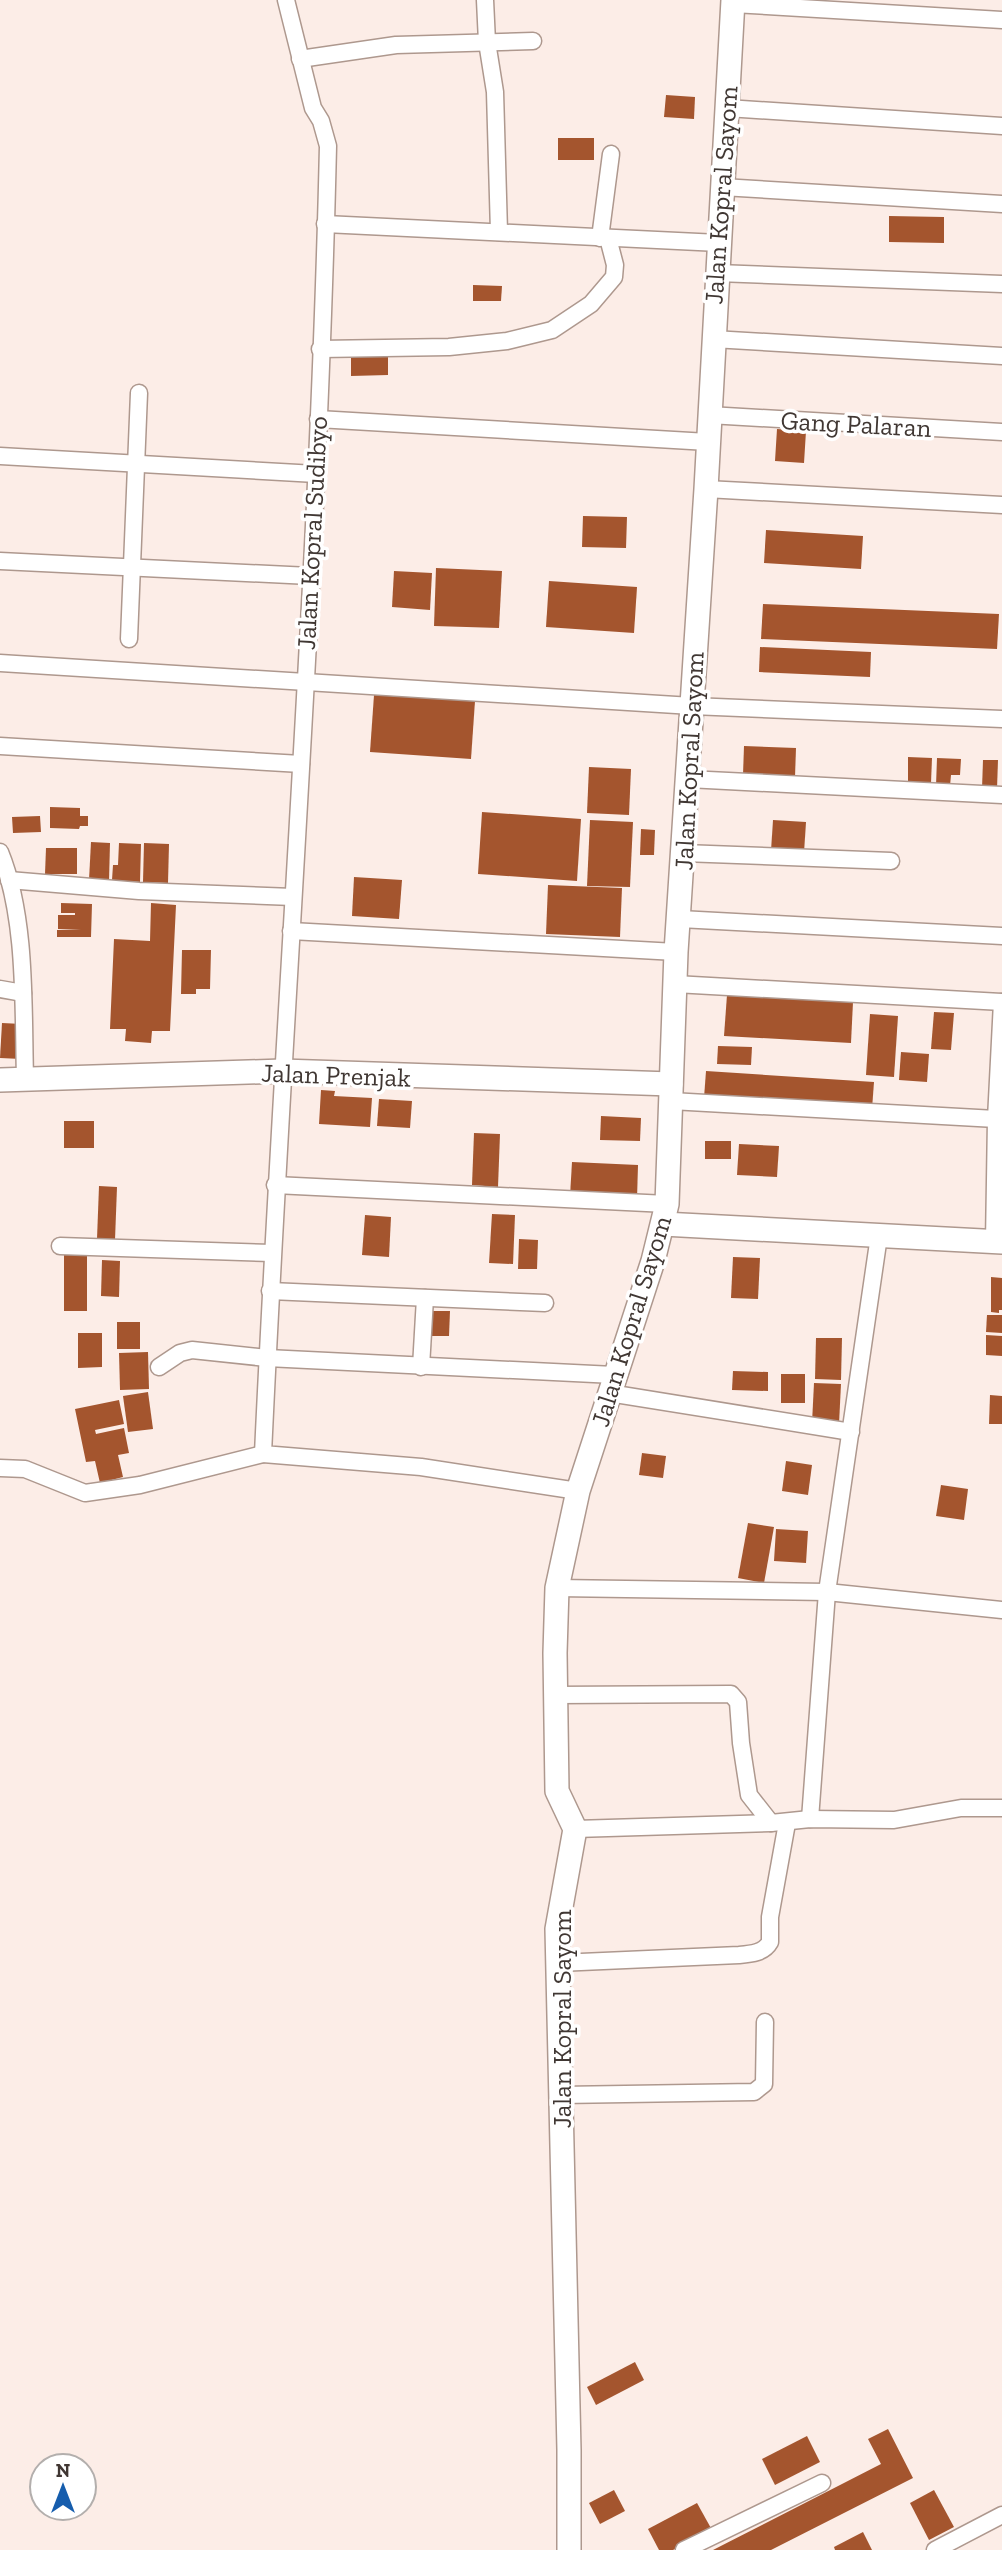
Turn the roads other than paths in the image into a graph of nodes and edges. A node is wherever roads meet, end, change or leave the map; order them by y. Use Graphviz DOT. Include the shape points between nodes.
graph roads {
  1 [pos="285,0"];
  2 [pos="485,0"];
  3 [pos="733,2"];
  4 [pos="1002,20"];
  5 [pos="533,41"];
  6 [pos="487,42"];
  7 [pos="300,59"];
  8 [pos="727,108"];
  9 [pos="1002,126"];
  10 [pos="611,153"];
  11 [pos="722,187"];
  12 [pos="1002,204"];
  13 [pos="326,224"];
  14 [pos="499,233"];
  15 [pos="604,238"];
  16 [pos="719,243"];
  17 [pos="717,273"];
  18 [pos="1002,284"];
  19 [pos="713,340"];
  20 [pos="320,349"];
  21 [pos="1002,356"];
  22 [pos="139,393"];
  23 [pos="709,415"];
  24 [pos="318,419"];
  25 [pos="1002,432"];
  26 [pos="708,442"];
  27 [pos="0,456"];
  28 [pos="135,465"];
  29 [pos="316,474"];
  30 [pos="706,489"];
  31 [pos="1002,505"];
  32 [pos="0,561"];
  33 [pos="131,566"];
  34 [pos="310,576"];
  35 [pos="129,639"];
  36 [pos="0,663"];
  37 [pos="305,682"];
  38 [pos="692,706"];
  39 [pos="1002,719"];
  40 [pos="0,746"];
  41 [pos="300,764"];
  42 [pos="688,779"];
  43 [pos="1002,795"];
  44 [pos="683,853"];
  45 [pos="1,855"];
  46 [pos="891,861"];
  47 [pos="9,880"];
  48 [pos="293,897"];
  49 [pos="680,919"];
  50 [pos="291,931"];
  51 [pos="1002,936"];
  52 [pos="676,952"];
  53 [pos="675,984"];
  54 [pos="0,989"];
  55 [pos="23,993"];
  56 [pos="1002,1002"];
  57 [pos="282,1071"];
  58 [pos="25,1078"];
  59 [pos="0,1080"];
  60 [pos="1000,1092"];
  61 [pos="671,1093"];
  62 [pos="996,1119"];
  63 [pos="275,1185"];
  64 [pos="665,1214"];
  65 [pos="879,1236"];
  66 [pos="998,1242"];
  67 [pos="60,1246"];
  68 [pos="272,1254"];
  69 [pos="270,1291"];
  70 [pos="425,1298"];
  71 [pos="545,1303"];
  72 [pos="267,1358"];
  73 [pos="159,1367"];
  74 [pos="421,1367"];
  75 [pos="611,1384"];
  76 [pos="850,1432"];
  77 [pos="263,1454"];
  78 [pos="0,1468"];
  79 [pos="578,1491"];
  80 [pos="557,1588"];
  81 [pos="827,1592"];
  82 [pos="1002,1610"];
  83 [pos="555,1695"];
  84 [pos="1002,1808"];
  85 [pos="810,1819"];
  86 [pos="779,1823"];
  87 [pos="575,1829"];
  88 [pos="558,1963"];
  89 [pos="765,2022"];
  90 [pos="561,2095"];
  91 [pos="822,2483"];
  92 [pos="1002,2515"];
  93 [pos="569,2550"];
  94 [pos="684,2550"];
  95 [pos="935,2550"];
  1 -- 7 [label="street, Jalan Kopral Sudibyo"];
  2 -- 6 [label="street"];
  3 -- 4 [label="street"];
  3 -- 8 [label="street, Jalan Kopral Sayom"];
  5 -- 6 [label="street"];
  6 -- 7 [label="street" via="397,45"];
  6 -- 14 [label="street" via="495,92"];
  7 -- 13 [label="street, Jalan Kopral Sudibyo" via="328,146"];
  8 -- 9 [label="street"];
  8 -- 11 [label="street, Jalan Kopral Sayom"];
  10 -- 15 [label="street"];
  11 -- 12 [label="street"];
  11 -- 16 [label="street, Jalan Kopral Sayom"];
  13 -- 14 [label="street"];
  13 -- 20 [label="street, Jalan Kopral Sudibyo"];
  14 -- 15 [label="street"];
  15 -- 16 [label="street"];
  15 -- 20 [label="street" via="615,265 614,277 591,304 552,330 507,341 449,347"];
  16 -- 17 [label="street, Jalan Kopral Sayom"];
  17 -- 18 [label="street"];
  17 -- 19 [label="street, Jalan Kopral Sayom"];
  19 -- 21 [label="street"];
  19 -- 23 [label="street, Jalan Kopral Sayom"];
  20 -- 24 [label="street, Jalan Kopral Sudibyo"];
  22 -- 28 [label="street"];
  23 -- 25 [label="street, Gang Palaran"];
  23 -- 26 [label="street, Jalan Kopral Sayom"];
  24 -- 26 [label="street"];
  24 -- 29 [label="street, Jalan Kopral Sudibyo"];
  26 -- 30 [label="street, Jalan Kopral Sayom"];
  27 -- 28 [label="street"];
  28 -- 29 [label="street"];
  28 -- 33 [label="street"];
  29 -- 34 [label="street, Jalan Kopral Sudibyo"];
  30 -- 31 [label="street"];
  30 -- 38 [label="street, Jalan Kopral Sayom"];
  32 -- 33 [label="street"];
  33 -- 34 [label="street"];
  33 -- 35 [label="street"];
  34 -- 37 [label="street, Jalan Kopral Sudibyo"];
  36 -- 37 [label="street"];
  37 -- 38 [label="street"];
  37 -- 41 [label="street, Jalan Kopral Sudibyo"];
  38 -- 39 [label="street"];
  38 -- 42 [label="street, Jalan Kopral Sayom"];
  40 -- 41 [label="street"];
  41 -- 48 [label="street, Jalan Kopral Sudibyo"];
  42 -- 43 [label="street"];
  42 -- 44 [label="street, Jalan Kopral Sayom"];
  44 -- 46 [label="street"];
  44 -- 49 [label="street, Jalan Kopral Sayom"];
  45 -- 47 [label="street"];
  47 -- 48 [label="street"];
  47 -- 55 [label="street"];
  48 -- 50 [label="street, Jalan Kopral Sudibyo"];
  49 -- 51 [label="street"];
  49 -- 52 [label="street, Jalan Kopral Sayom"];
  50 -- 52 [label="street"];
  50 -- 57 [label="street, Jalan Kopral Sudibyo"];
  52 -- 53 [label="street, Jalan Kopral Sayom"];
  53 -- 56 [label="street"];
  53 -- 61 [label="street, Jalan Kopral Sayom"];
  54 -- 55 [label="street"];
  55 -- 58 [label="street"];
  56 -- 60 [label="street"];
  57 -- 58 [label="street, Jalan Prenjak"];
  57 -- 61 [label="street, Jalan Prenjak"];
  57 -- 63 [label="street, Jalan Kopral Sudibyo"];
  58 -- 59 [label="street, Jalan Prenjak"];
  60 -- 62 [label="street"];
  61 -- 62 [label="street"];
  61 -- 64 [label="street, Jalan Kopral Sayom"];
  62 -- 66 [label="street"];
  63 -- 64 [label="street"];
  63 -- 68 [label="street, Jalan Kopral Sudibyo"];
  64 -- 65 [label="street"];
  64 -- 75 [label="street, Jalan Kopral Sayom"];
  65 -- 66 [label="street"];
  65 -- 76 [label="street"];
  67 -- 68 [label="street"];
  68 -- 69 [label="street, Jalan Kopral Sudibyo"];
  69 -- 70 [label="street"];
  69 -- 72 [label="street, Jalan Kopral Sudibyo"];
  70 -- 71 [label="street"];
  70 -- 74 [label="street"];
  72 -- 73 [label="street" via="192,1350"];
  72 -- 74 [label="street"];
  72 -- 77 [label="street, Jalan Kopral Sudibyo"];
  74 -- 75 [label="street"];
  75 -- 76 [label="street"];
  75 -- 79 [label="street, Jalan Kopral Sayom"];
  76 -- 81 [label="street"];
  77 -- 78 [label="street" via="140,1485 85,1493 24,1469"];
  77 -- 79 [label="street" via="421,1467"];
  79 -- 80 [label="street, Jalan Kopral Sayom"];
  80 -- 81 [label="street"];
  80 -- 83 [label="street, Jalan Kopral Sayom"];
  81 -- 82 [label="street"];
  81 -- 85 [label="street"];
  83 -- 86 [label="street" via="731,1695 738,1702 749,1795"];
  83 -- 87 [label="street, Jalan Kopral Sayom" via="557,1791"];
  84 -- 85 [label="street" via="961,1808 894,1820"];
  85 -- 86 [label="street"];
  86 -- 87 [label="street"];
  86 -- 88 [label="street" via="770,1942 764,1949 739,1955"];
  87 -- 88 [label="street, Jalan Kopral Sayom" via="557,1929"];
  88 -- 90 [label="street, Jalan Kopral Sayom"];
  89 -- 90 [label="street" via="764,2084 754,2092"];
  90 -- 93 [label="street, Jalan Kopral Sayom"];
  91 -- 94 [label="street"];
  92 -- 95 [label="street"];
}
